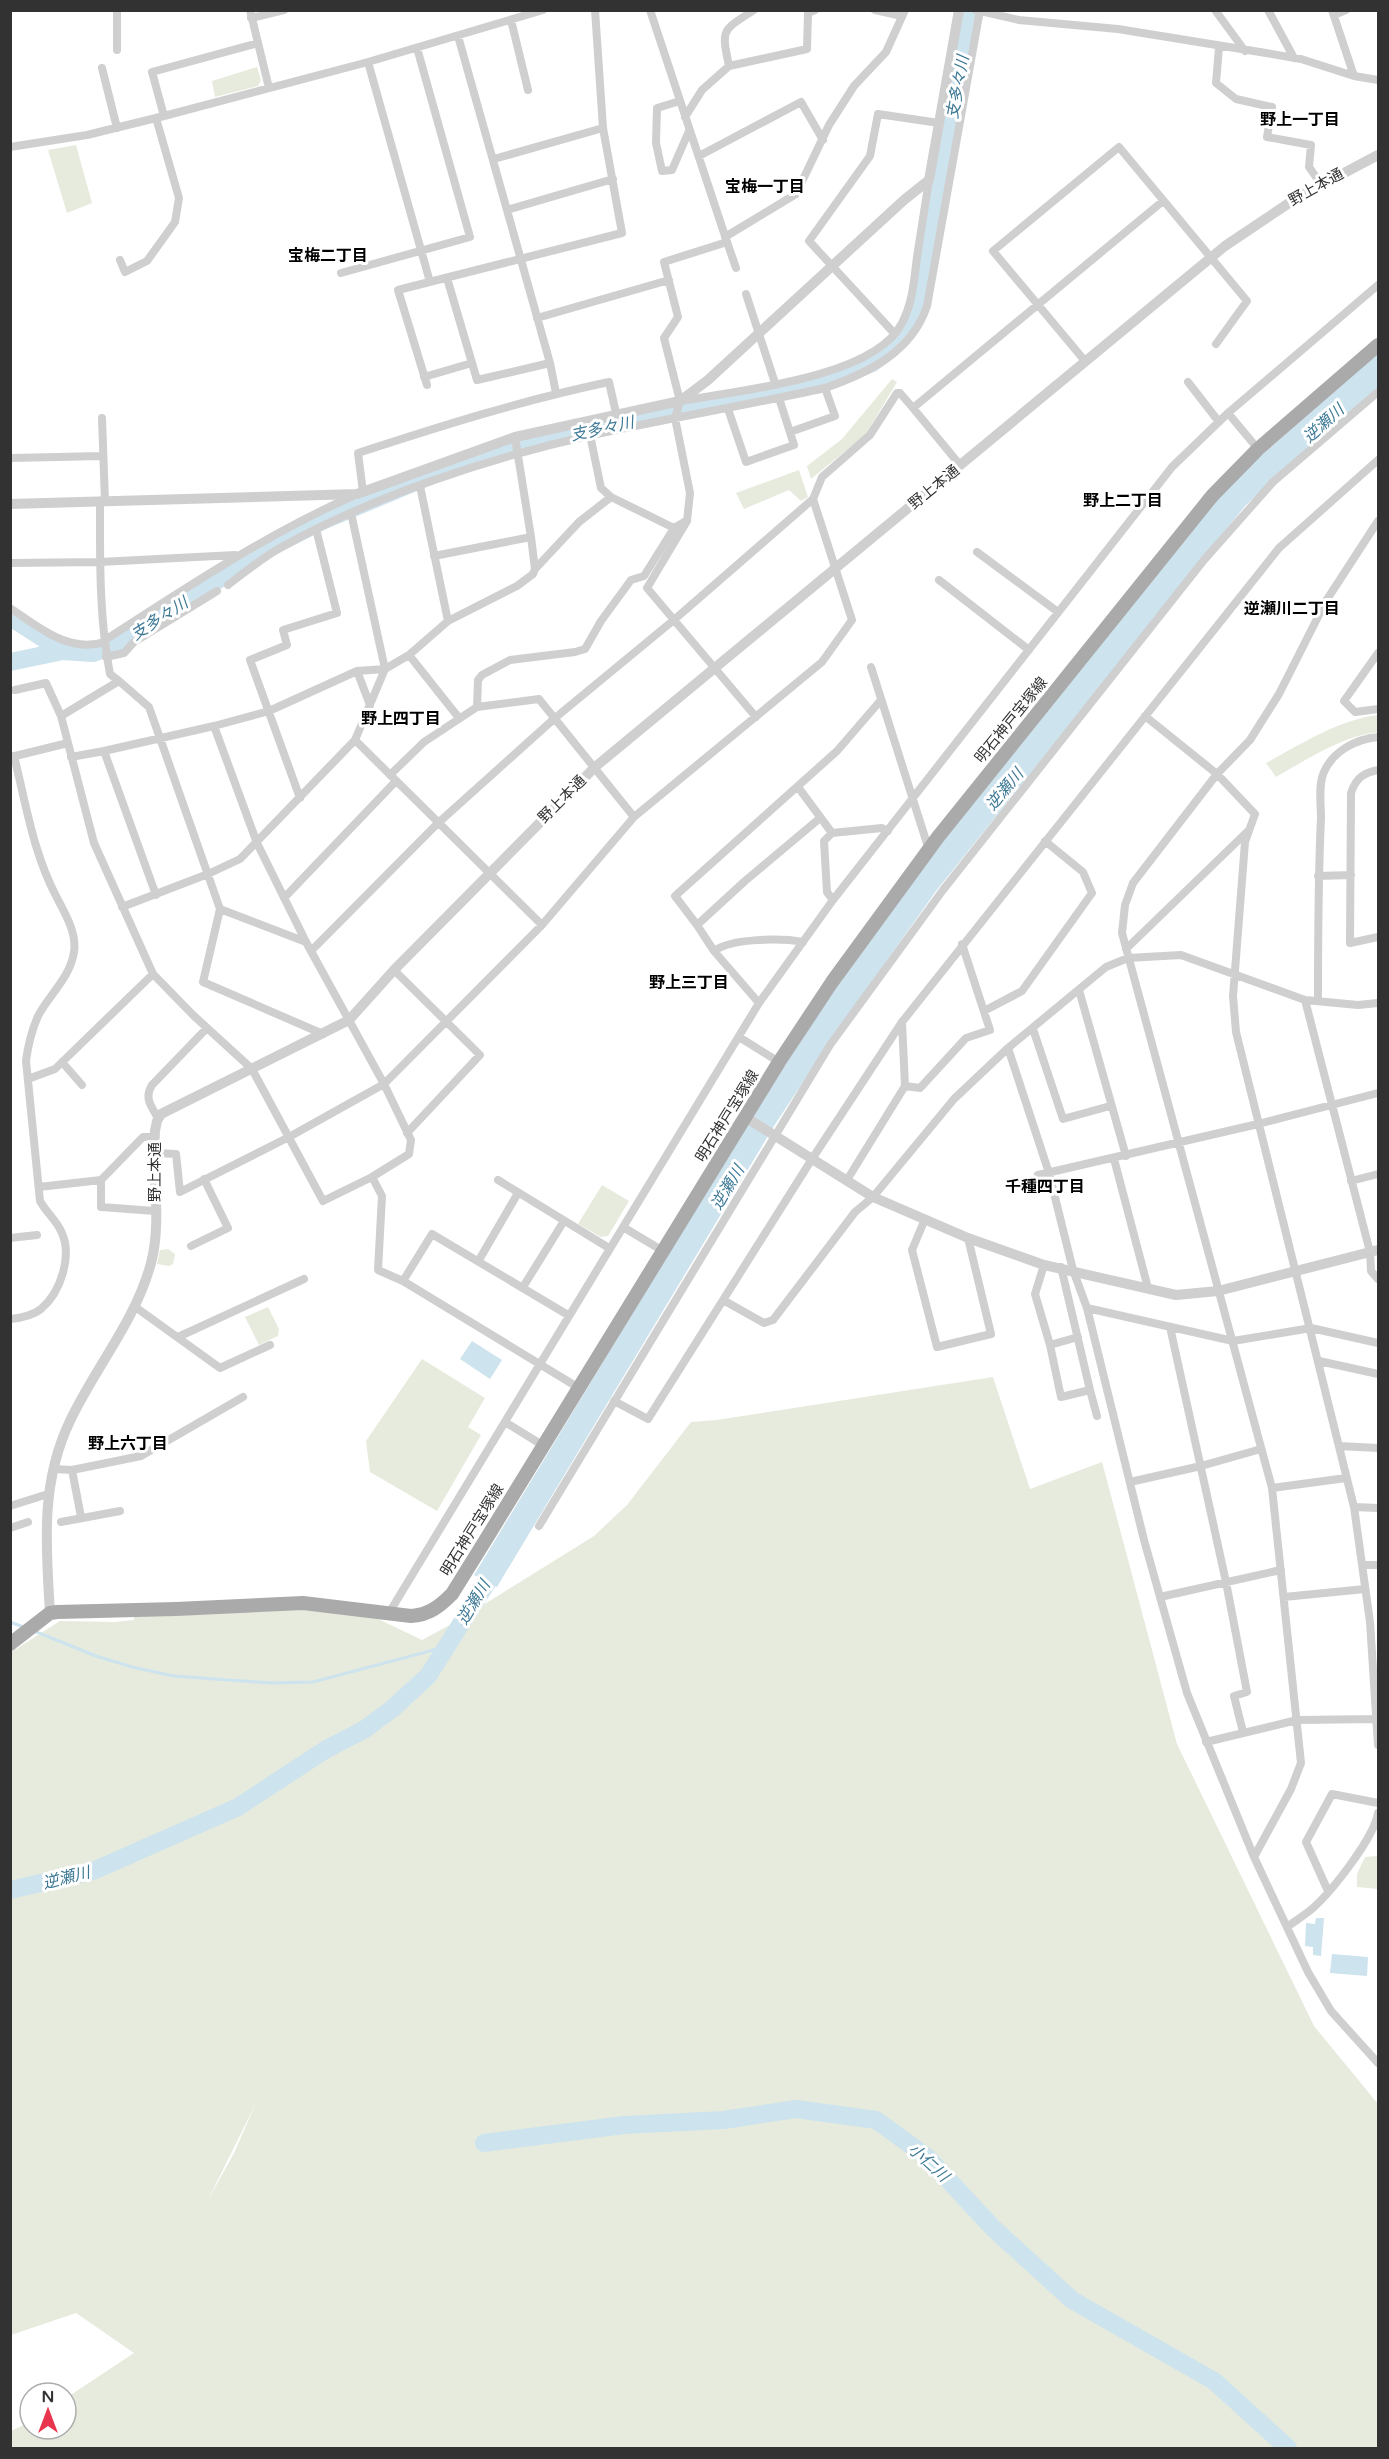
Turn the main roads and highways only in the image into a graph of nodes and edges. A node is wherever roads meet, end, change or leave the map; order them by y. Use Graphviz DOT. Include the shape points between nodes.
graph roads {
  1 [pos="1378,345"];
  2 [pos="14,1642"];
  1 -- 2 [label="main road, 明石神戸宝塚線" via="1258,448 1187,525 928,850 844,964 779,1062 452,1594 437,1608 405,1616 288,1603 50,1614"];
}
